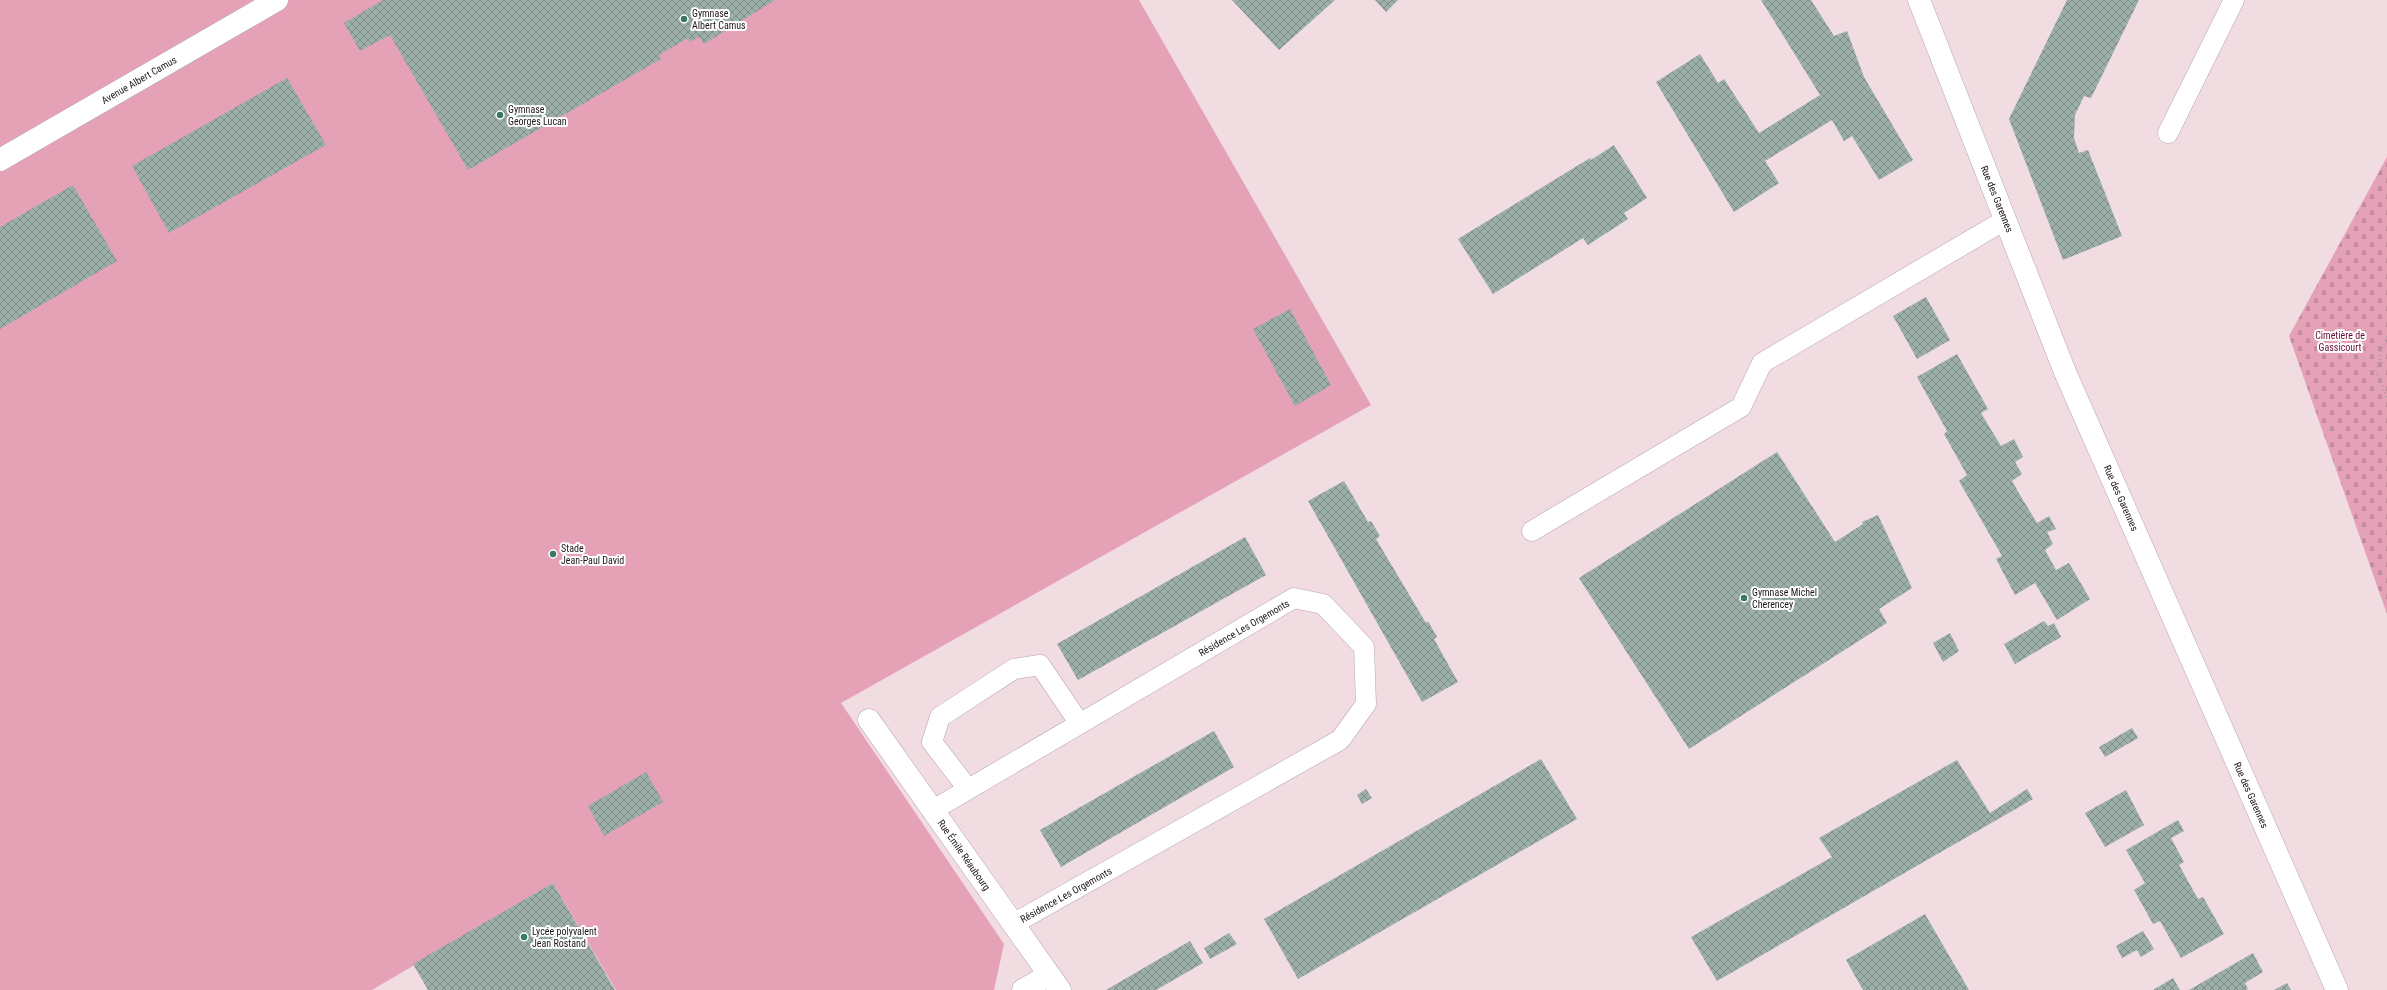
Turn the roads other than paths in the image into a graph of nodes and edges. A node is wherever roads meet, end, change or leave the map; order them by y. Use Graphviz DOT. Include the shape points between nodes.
graph roads {
  1 [pos="277,0"];
  2 [pos="1919,0"];
  3 [pos="2234,0"];
  4 [pos="2168,133"];
  5 [pos="0,160"];
  6 [pos="2005,220"];
  7 [pos="1532,531"];
  8 [pos="869,720"];
  9 [pos="1080,724"];
  10 [pos="968,789"];
  11 [pos="933,810"];
  12 [pos="1013,924"];
  13 [pos="1054,982"];
  14 [pos="1023,990"];
  15 [pos="2337,990"];
  1 -- 5 [label="street, Avenue Albert Camus"];
  2 -- 6 [label="street, Rue des Garennes"];
  3 -- 4 [label="lane"];
  6 -- 7 [label="lane" via="1762,363 1741,408"];
  6 -- 15 [label="street, Rue des Garennes" via="2065,372"];
  8 -- 11 [label="street, Rue Émile Réaubourg"];
  9 -- 10 [label="lane, Résidence Les Orgemonts"];
  9 -- 10 [label="lane" via="1040,665 1014,669 940,717 932,742"];
  9 -- 12 [label="lane, Résidence Les Orgemonts" via="1294,598 1323,604 1364,647 1366,704 1340,740"];
  10 -- 11 [label="lane, Résidence Les Orgemonts"];
  11 -- 12 [label="street, Rue Émile Réaubourg"];
  12 -- 13 [label="street, Rue Émile Réaubourg"];
  13 -- 14 [label="street"];
}
